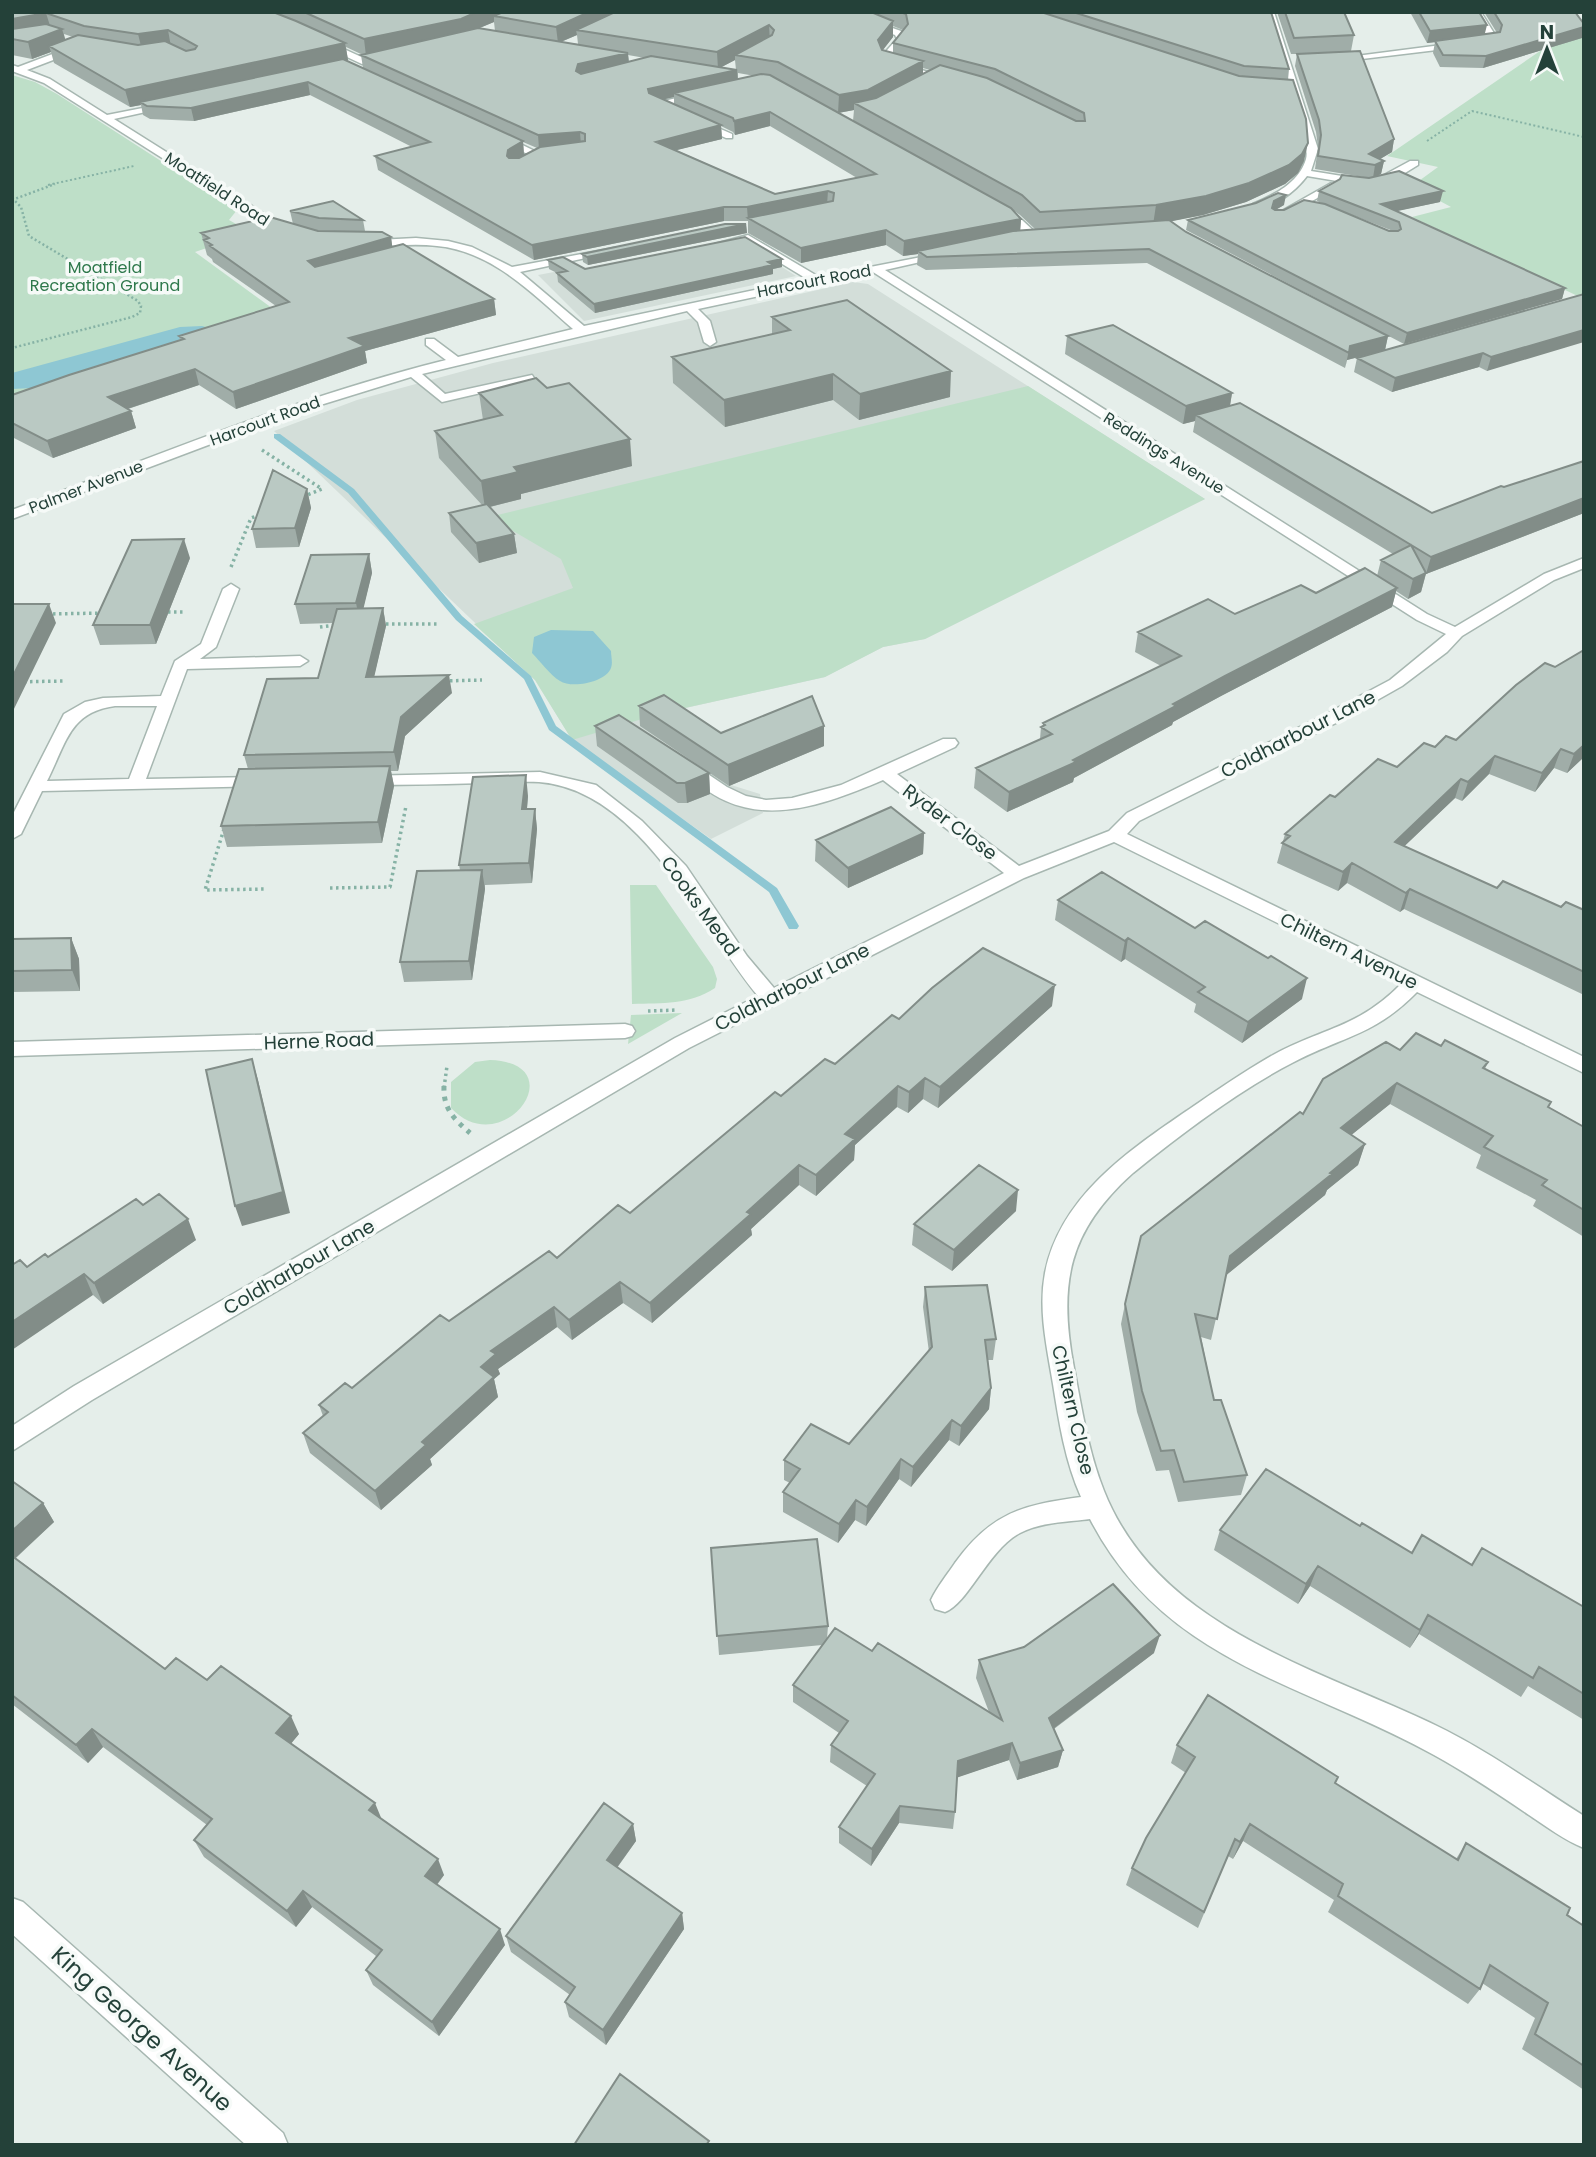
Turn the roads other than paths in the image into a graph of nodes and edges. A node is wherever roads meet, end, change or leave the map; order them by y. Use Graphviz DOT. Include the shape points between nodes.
graph roads {
  1 [pos="837,12"];
  2 [pos="1270,12"];
  3 [pos="1477,12"];
  4 [pos="315,38"];
  5 [pos="68,39"];
  6 [pos="81,46"];
  7 [pos="94,48"];
  8 [pos="377,59"];
  9 [pos="1327,60"];
  10 [pos="365,62"];
  11 [pos="346,66"];
  12 [pos="16,69"];
  13 [pos="938,76"];
  14 [pos="949,79"];
  15 [pos="919,85"];
  16 [pos="715,92"];
  17 [pos="183,101"];
  18 [pos="107,118"];
  19 [pos="490,132"];
  20 [pos="729,136"];
  21 [pos="553,153"];
  22 [pos="538,155"];
  23 [pos="523,162"];
  24 [pos="1414,163"];
  25 [pos="1307,173"];
  26 [pos="1334,185"];
  27 [pos="1276,197"];
  28 [pos="1303,203"];
  29 [pos="991,205"];
  30 [pos="1316,206"];
  31 [pos="1250,209"];
  32 [pos="1277,216"];
  33 [pos="294,235"];
  34 [pos="1012,239"];
  35 [pos="343,243"];
  36 [pos="432,243"];
  37 [pos="707,247"];
  38 [pos="619,248"];
  39 [pos="957,251"];
  40 [pos="404,254"];
  41 [pos="565,259"];
  42 [pos="876,269"];
  43 [pos="509,271"];
  44 [pos="585,272"];
  45 [pos="816,280"];
  46 [pos="690,307"];
  47 [pos="582,331"];
  48 [pos="430,341"];
  49 [pos="710,342"];
  50 [pos="458,362"];
  51 [pos="414,373"];
  52 [pos="528,378"];
  53 [pos="160,460"];
  54 [pos="12,515"];
  55 [pos="1582,564"];
  56 [pos="230,581"];
  57 [pos="1456,633"];
  58 [pos="300,661"];
  59 [pos="181,664"];
  60 [pos="166,701"];
  61 [pos="950,743"];
  62 [pos="670,757"];
  63 [pos="883,771"];
  64 [pos="347,780"];
  65 [pos="279,782"];
  66 [pos="135,785"];
  67 [pos="35,786"];
  68 [pos="12,834"];
  69 [pos="1115,835"];
  70 [pos="1017,874"];
  71 [pos="1413,984"];
  72 [pos="770,997"];
  73 [pos="625,1031"];
  74 [pos="12,1049"];
  75 [pos="1584,1066"];
  76 [pos="12,1440"];
  77 [pos="1099,1506"];
  78 [pos="945,1600"];
  79 [pos="1584,1833"];
  80 [pos="12,1913"];
  81 [pos="271,2145"];
  1 -- 13 [label="street" via="901,34 884,58 887,64"];
  2 -- 25 [label="street" via="1290,60 1290,92 1313,149"];
  3 -- 9 [label="street" via="1492,41"];
  4 -- 10 [label="street"];
  5 -- 6 [label="street"];
  6 -- 7 [label="street"];
  6 -- 12 [label="street"];
  8 -- 10 [label="street"];
  10 -- 11 [label="street"];
  12 -- 18 [label="street, Moatfield Road" via="47,81"];
  13 -- 14 [label="street"];
  13 -- 15 [label="street"];
  16 -- 20 [label="street" via="656,104"];
  17 -- 18 [label="street"];
  18 -- 33 [label="street, Moatfield Road"];
  19 -- 22 [label="street"];
  21 -- 22 [label="street"];
  22 -- 23 [label="street"];
  24 -- 25 [label="street" via="1373,184"];
  25 -- 27 [label="street"];
  26 -- 28 [label="street"];
  27 -- 28 [label="street"];
  27 -- 31 [label="street"];
  28 -- 30 [label="street"];
  28 -- 32 [label="street"];
  29 -- 34 [label="street" via="1039,235"];
  35 -- 36 [label="street"];
  36 -- 40 [label="street"];
  36 -- 43 [label="street" via="468,249"];
  37 -- 45 [label="street" via="748,238"];
  38 -- 41 [label="street"];
  39 -- 42 [label="street, Harcourt Road"];
  41 -- 43 [label="street"];
  41 -- 44 [label="street"];
  42 -- 45 [label="street, Harcourt Road"];
  42 -- 57 [label="street, Reddings Avenue" via="1422,617"];
  43 -- 47 [label="street"];
  45 -- 46 [label="street, Harcourt Road"];
  46 -- 47 [label="street, Harcourt Road"];
  46 -- 49 [label="street" via="704,321"];
  47 -- 50 [label="street, Harcourt Road"];
  48 -- 50 [label="street"];
  50 -- 51 [label="street, Harcourt Road"];
  51 -- 52 [label="street" via="442,398"];
  51 -- 53 [label="street, Harcourt Road" via="327,398"];
  53 -- 54 [label="street, Palmer Avenue"];
  55 -- 57 [label="street, Coldharbour Lane" via="1516,595"];
  56 -- 59 [label="street" via="208,647"];
  57 -- 69 [label="street, Coldharbour Lane" via="1396,683 1133,817"];
  58 -- 59 [label="street"];
  59 -- 60 [label="street"];
  60 -- 66 [label="street"];
  60 -- 67 [label="street" via="117,701 79,709 69,718"];
  61 -- 63 [label="street, Ryder Close"];
  62 -- 63 [label="street, Ryder Close" via="742,802 794,805 818,800"];
  63 -- 70 [label="street, Ryder Close"];
  64 -- 72 [label="street, Cooks Mead" via="540,777 590,789 636,825 679,870"];
  65 -- 66 [label="street"];
  66 -- 67 [label="street"];
  67 -- 68 [label="street"];
  69 -- 70 [label="street, Coldharbour Lane"];
  69 -- 71 [label="street, Chiltern Avenue"];
  70 -- 72 [label="street, Coldharbour Lane"];
  71 -- 75 [label="street, Chiltern Avenue"];
  71 -- 77 [label="street, Chiltern Close" via="1384,1012 1286,1057 1161,1140 1108,1182 1077,1220 1058,1265 1052,1301 1081,1463"];
  72 -- 76 [label="street, Coldharbour Lane" via="682,1043 83,1393"];
  73 -- 74 [label="street, Herne Road"];
  77 -- 78 [label="street" via="1021,1520 981,1551"];
  77 -- 79 [label="street, Chiltern Close" via="1120,1548 1191,1621 1285,1675 1427,1737"];
  80 -- 81 [label="street, King George Avenue"];
}
